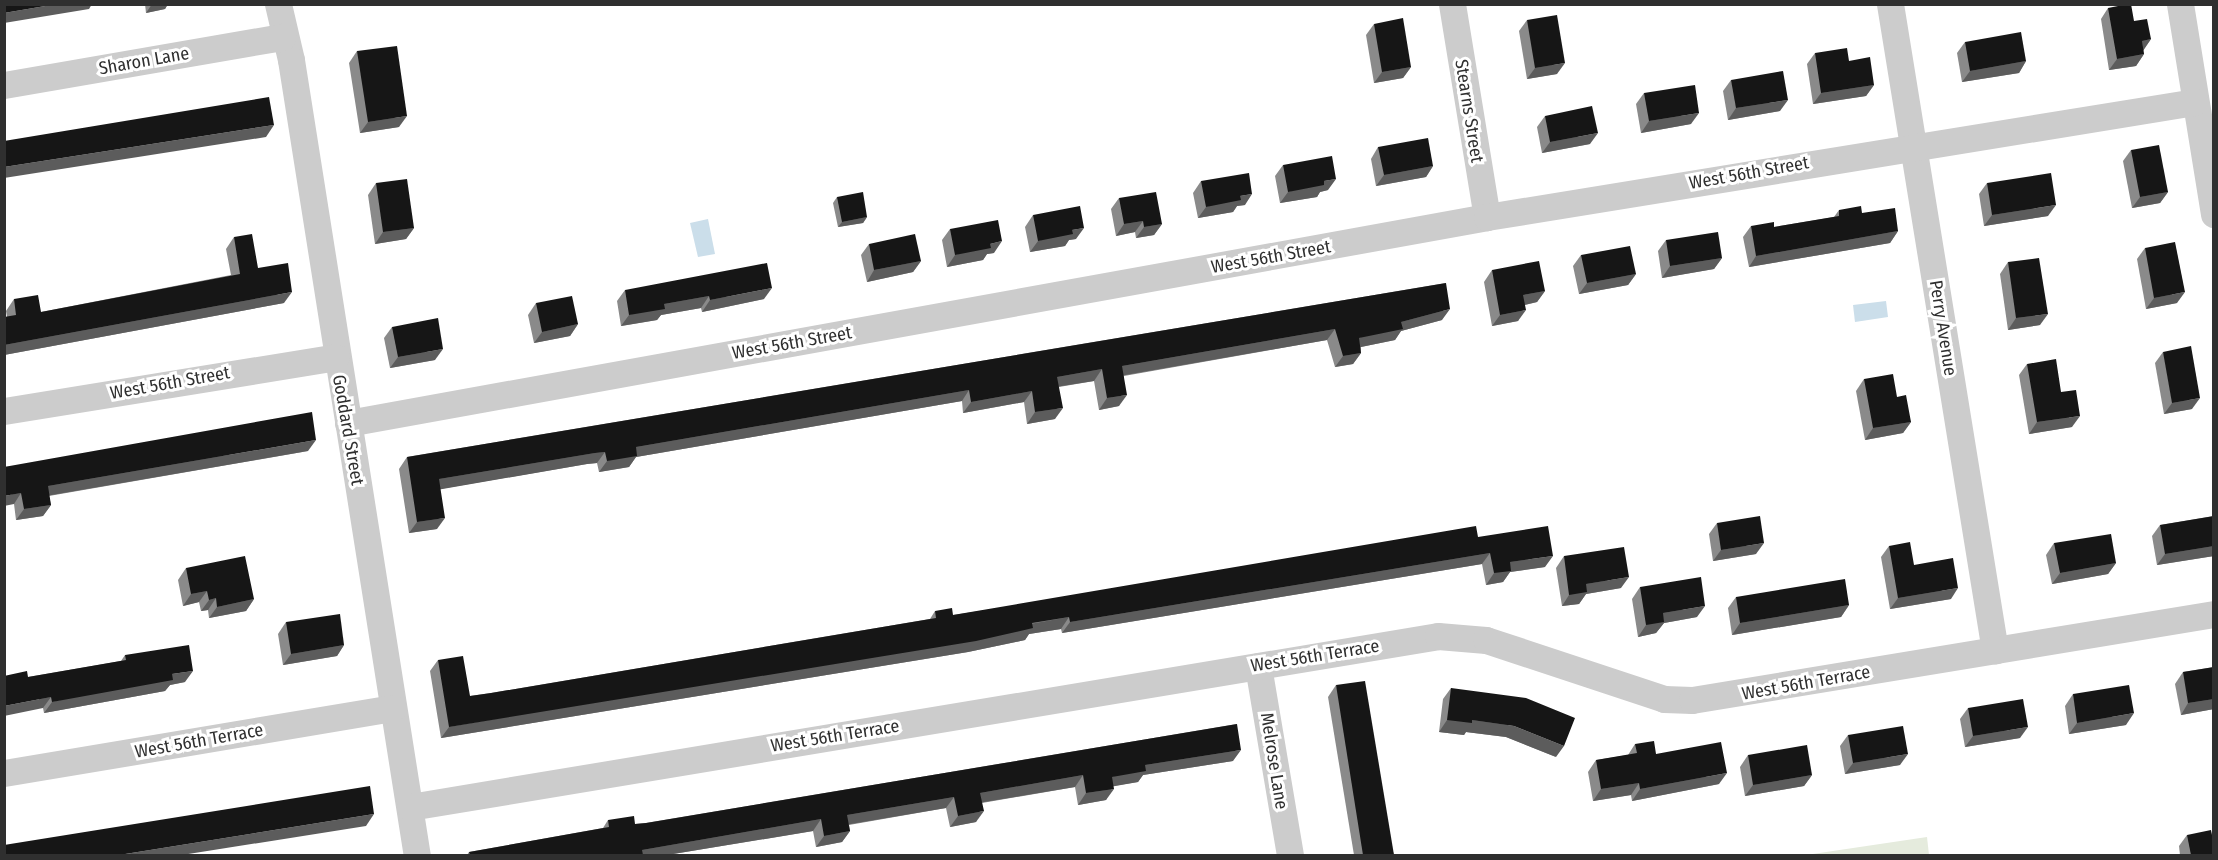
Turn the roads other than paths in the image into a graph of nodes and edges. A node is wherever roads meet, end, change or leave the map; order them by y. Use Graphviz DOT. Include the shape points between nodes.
graph roads {
  1 [pos="278,4"];
  2 [pos="1452,4"];
  3 [pos="1890,4"];
  4 [pos="2180,4"];
  5 [pos="283,37"];
  6 [pos="4,85"];
  7 [pos="2195,102"];
  8 [pos="1913,145"];
  9 [pos="2214,214"];
  10 [pos="1487,217"];
  11 [pos="336,357"];
  12 [pos="4,411"];
  13 [pos="348,423"];
  14 [pos="2214,614"];
  15 [pos="1995,651"];
  16 [pos="1258,666"];
  17 [pos="393,708"];
  18 [pos="4,773"];
  19 [pos="410,807"];
  20 [pos="417,855"];
  21 [pos="1290,855"];
  1 -- 5 [label="street, Goddard Street"];
  2 -- 10 [label="street, Stearns Street"];
  3 -- 8 [label="street, Perry Avenue"];
  4 -- 7 [label="street"];
  5 -- 6 [label="street, Sharon Lane"];
  5 -- 11 [label="street, Goddard Street" via="291,60"];
  7 -- 8 [label="street, West 56th Street"];
  7 -- 9 [label="street"];
  8 -- 10 [label="street, West 56th Street"];
  8 -- 15 [label="street, Perry Avenue"];
  10 -- 13 [label="street, West 56th Street"];
  11 -- 12 [label="street, West 56th Street"];
  11 -- 13 [label="street, Goddard Street"];
  13 -- 17 [label="street, Goddard Street"];
  14 -- 15 [label="street, West 56th Terrace"];
  15 -- 16 [label="street, West 56th Terrace" via="1692,700 1664,699 1485,640 1462,636 1438,636"];
  16 -- 19 [label="street, West 56th Terrace"];
  16 -- 21 [label="street, Melrose Lane"];
  17 -- 18 [label="street, West 56th Terrace"];
  17 -- 19 [label="street, Goddard Street"];
  19 -- 20 [label="street, Goddard Street"];
}
